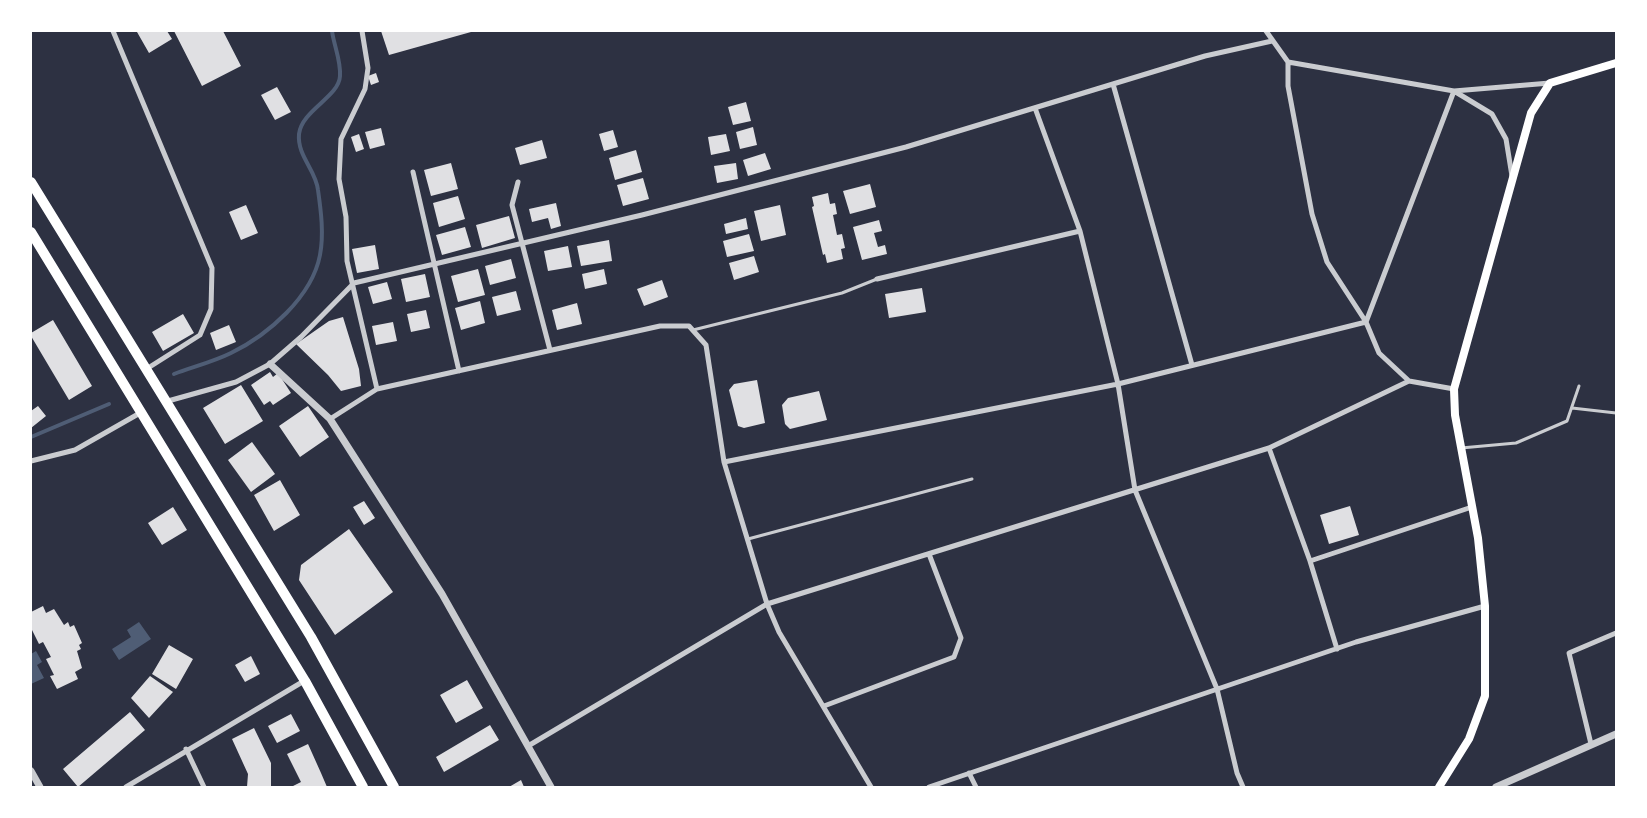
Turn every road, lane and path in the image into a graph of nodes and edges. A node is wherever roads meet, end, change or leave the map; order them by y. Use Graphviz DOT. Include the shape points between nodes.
graph roads {
  1 [pos="113,31"];
  2 [pos="362,31"];
  3 [pos="1266,31"];
  4 [pos="1272,41"];
  5 [pos="1288,62"];
  6 [pos="1616,63"];
  7 [pos="1550,83"];
  8 [pos="1113,84"];
  9 [pos="1454,91"];
  10 [pos="1035,108"];
  11 [pos="413,172"];
  12 [pos="1513,181"];
  13 [pos="31,182"];
  14 [pos="518,182"];
  15 [pos="1080,231"];
  16 [pos="31,232"];
  17 [pos="522,244"];
  18 [pos="434,264"];
  19 [pos="877,279"];
  20 [pos="354,283"];
  21 [pos="1366,322"];
  22 [pos="691,328"];
  23 [pos="550,350"];
  24 [pos="270,364"];
  25 [pos="1192,365"];
  26 [pos="148,368"];
  27 [pos="459,371"];
  28 [pos="1409,381"];
  29 [pos="1118,384"];
  30 [pos="1579,386"];
  31 [pos="377,389"];
  32 [pos="1454,389"];
  33 [pos="168,401"];
  34 [pos="1572,408"];
  35 [pos="140,412"];
  36 [pos="1616,413"];
  37 [pos="330,419"];
  38 [pos="1269,448"];
  39 [pos="1461,448"];
  40 [pos="31,461"];
  41 [pos="724,462"];
  42 [pos="972,479"];
  43 [pos="1135,490"];
  44 [pos="1472,507"];
  45 [pos="748,539"];
  46 [pos="929,554"];
  47 [pos="1310,561"];
  48 [pos="767,604"];
  49 [pos="1485,606"];
  50 [pos="1616,633"];
  51 [pos="1337,649"];
  52 [pos="305,681"];
  53 [pos="1217,690"];
  54 [pos="824,706"];
  55 [pos="1616,734"];
  56 [pos="1591,744"];
  57 [pos="528,746"];
  58 [pos="186,749"];
  59 [pos="31,771"];
  60 [pos="969,773"];
  61 [pos="40,787"];
  62 [pos="126,787"];
  63 [pos="204,787"];
  64 [pos="363,787"];
  65 [pos="394,787"];
  66 [pos="551,787"];
  67 [pos="871,787"];
  68 [pos="929,787"];
  69 [pos="976,787"];
  70 [pos="1243,787"];
  71 [pos="1439,787"];
  72 [pos="1496,787"];
  1 -- 26 [label="street" via="212,268 211,309 200,335"];
  2 -- 20 [label="street" via="368,68 365,88 340,139 338,156 348,261"];
  3 -- 4 [label="street"];
  4 -- 5 [label="street"];
  4 -- 8 [label="street" via="1205,56"];
  5 -- 9 [label="street"];
  5 -- 21 [label="street" via="1288,86 1312,214 1327,262"];
  6 -- 7 [label="main road"];
  7 -- 9 [label="street"];
  7 -- 12 [label="main road" via="1530,113"];
  8 -- 10 [label="street"];
  8 -- 25 [label="street"];
  9 -- 12 [label="street" via="1492,114 1506,139"];
  9 -- 21 [label="street"];
  10 -- 15 [label="street"];
  10 -- 17 [label="street" via="906,147"];
  11 -- 18 [label="street"];
  12 -- 32 [label="main road"];
  13 -- 26 [label="highway"];
  14 -- 17 [label="street" via="512,205"];
  15 -- 19 [label="street"];
  15 -- 29 [label="street"];
  16 -- 35 [label="highway"];
  17 -- 18 [label="street"];
  17 -- 23 [label="street"];
  18 -- 20 [label="street"];
  18 -- 27 [label="street"];
  19 -- 22 [label="lane" via="842,293"];
  20 -- 24 [label="street"];
  20 -- 31 [label="street"];
  21 -- 25 [label="street"];
  21 -- 28 [label="street" via="1378,353"];
  22 -- 23 [label="street" via="660,326"];
  22 -- 41 [label="street" via="706,345"];
  23 -- 27 [label="street"];
  24 -- 33 [label="street" via="236,382"];
  24 -- 37 [label="street"];
  25 -- 29 [label="street"];
  26 -- 33 [label="highway"];
  27 -- 31 [label="street"];
  28 -- 32 [label="street"];
  28 -- 38 [label="street"];
  29 -- 41 [label="street"];
  29 -- 43 [label="street"];
  30 -- 34 [label="lane"];
  31 -- 37 [label="street"];
  32 -- 39 [label="main road" via="1454,415"];
  33 -- 65 [label="highway" via="311,637"];
  34 -- 36 [label="lane"];
  34 -- 39 [label="lane" via="1568,421 1516,443"];
  35 -- 40 [label="street" via="75,450"];
  35 -- 52 [label="highway"];
  37 -- 57 [label="street" via="442,594"];
  38 -- 43 [label="street"];
  38 -- 47 [label="street"];
  39 -- 44 [label="main road"];
  41 -- 45 [label="street"];
  42 -- 45 [label="lane"];
  43 -- 46 [label="street"];
  43 -- 53 [label="street"];
  44 -- 47 [label="street"];
  44 -- 49 [label="main road"];
  45 -- 48 [label="street"];
  46 -- 48 [label="street"];
  46 -- 54 [label="street" via="962,638 954,657"];
  47 -- 51 [label="street"];
  48 -- 54 [label="street" via="779,632"];
  48 -- 57 [label="street"];
  49 -- 51 [label="street"];
  49 -- 71 [label="main road" via="1485,696 1469,739"];
  50 -- 56 [label="street" via="1569,653"];
  51 -- 53 [label="street"];
  52 -- 58 [label="street"];
  52 -- 64 [label="highway"];
  53 -- 60 [label="street"];
  53 -- 70 [label="street"];
  54 -- 67 [label="street"];
  55 -- 56 [label="street"];
  56 -- 72 [label="street"];
  57 -- 66 [label="street"];
  58 -- 62 [label="street"];
  58 -- 63 [label="street"];
  59 -- 61 [label="street"];
  60 -- 68 [label="street"];
  60 -- 69 [label="street"];
}
